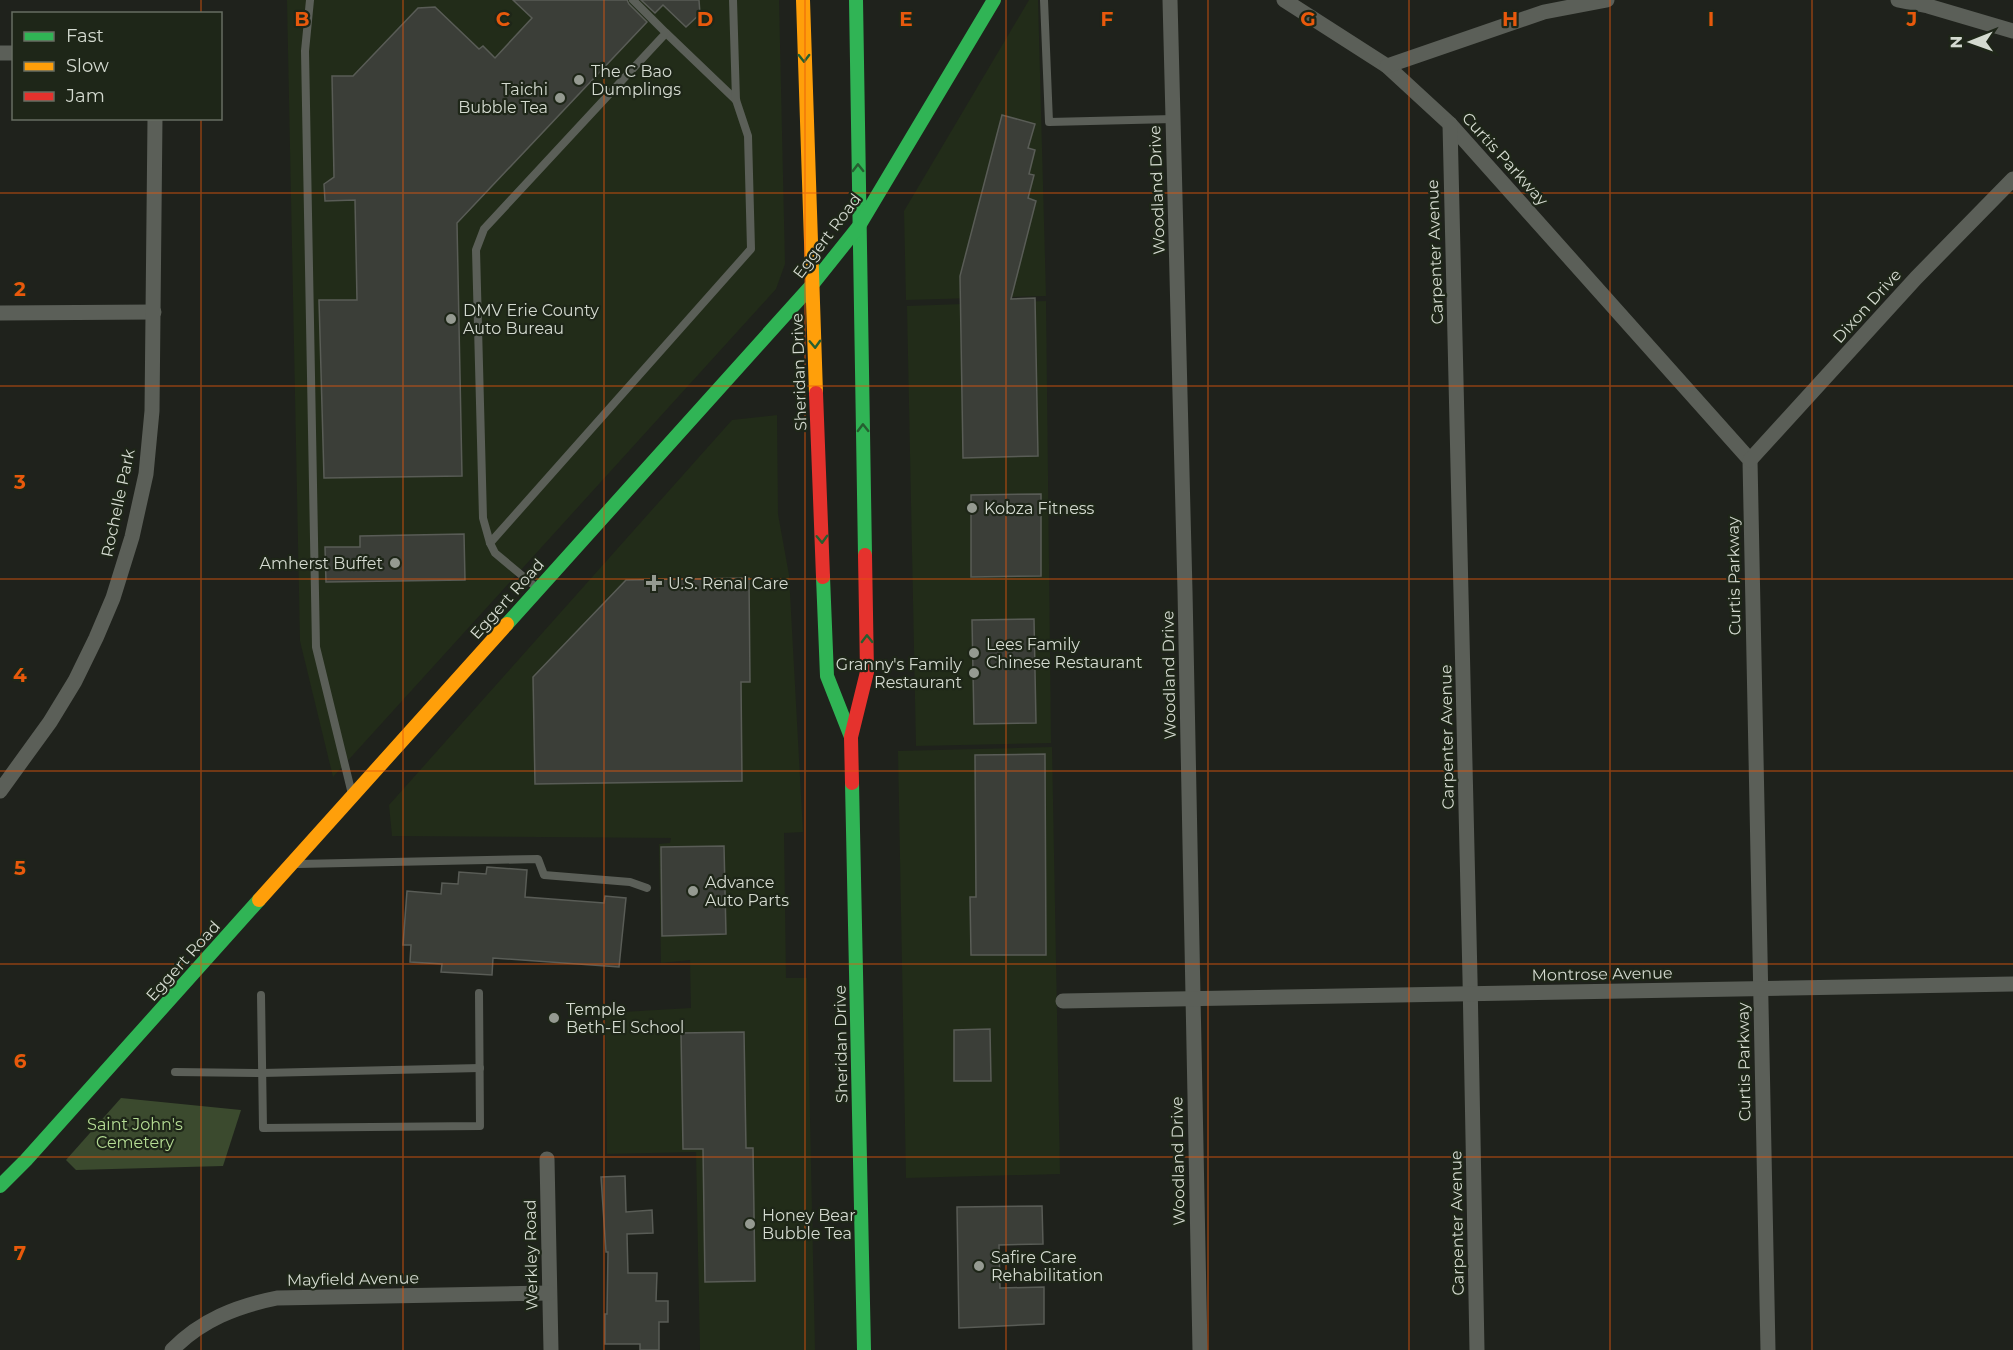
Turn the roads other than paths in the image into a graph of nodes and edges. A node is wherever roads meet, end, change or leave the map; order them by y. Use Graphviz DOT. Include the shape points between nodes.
graph roads {
  1 [pos="310,0"];
  2 [pos="633,0"];
  3 [pos="733,0"];
  4 [pos="803,0"];
  5 [pos="856,0"];
  6 [pos="994,0"];
  7 [pos="1044,0"];
  8 [pos="1170,0"];
  9 [pos="1284,0"];
  10 [pos="1607,0"];
  11 [pos="1898,0"];
  12 [pos="2013,31"];
  13 [pos="666,33"];
  14 [pos="1387,66"];
  15 [pos="736,100"];
  16 [pos="1173,119"];
  17 [pos="155,120"];
  18 [pos="1450,124"];
  19 [pos="2013,179"];
  20 [pos="859,226"];
  21 [pos="812,285"];
  22 [pos="154,312"];
  23 [pos="0,313"];
  24 [pos="1750,460"];
  25 [pos="490,543"];
  26 [pos="538,589"];
  27 [pos="851,737"];
  28 [pos="0,790"];
  29 [pos="352,796"];
  30 [pos="291,864"];
  31 [pos="647,888"];
  32 [pos="2013,984"];
  33 [pos="1761,989"];
  34 [pos="479,993"];
  35 [pos="261,995"];
  36 [pos="1471,995"];
  37 [pos="1192,999"];
  38 [pos="1063,1001"];
  39 [pos="480,1068"];
  40 [pos="175,1072"];
  41 [pos="262,1073"];
  42 [pos="547,1159"];
  43 [pos="0,1186"];
  44 [pos="549,1293"];
  45 [pos="172,1350"];
  46 [pos="551,1350"];
  47 [pos="864,1350"];
  48 [pos="1200,1350"];
  49 [pos="1477,1350"];
  50 [pos="1768,1350"];
  1 -- 29 [label="lane" via="305,51 316,647"];
  2 -- 13 [label="lane"];
  3 -- 15 [label="lane"];
  4 -- 21 [label="main road, Sheridan Drive, one-way"];
  20 -- 5 [label="main road, Sheridan Drive, one-way"];
  6 -- 20 [label="main road, Eggert Road"];
  7 -- 16 [label="lane" via="1049,122"];
  8 -- 16 [label="street, Woodland Drive"];
  9 -- 14 [label="street, Curtis Parkway"];
  10 -- 14 [label="street" via="1544,12"];
  11 -- 12 [label="street"];
  13 -- 15 [label="lane"];
  13 -- 25 [label="lane" via="484,229 476,250 483,518"];
  14 -- 18 [label="street, Curtis Parkway"];
  15 -- 25 [label="lane" via="748,136 751,249"];
  16 -- 37 [label="street, Woodland Drive"];
  17 -- 22 [label="street, Rochelle Park"];
  18 -- 24 [label="street, Curtis Parkway"];
  18 -- 36 [label="street, Carpenter Avenue"];
  19 -- 24 [label="street, Dixon Drive" via="1916,278"];
  20 -- 21 [label="main road, Eggert Road"];
  27 -- 20 [label="main road, Sheridan Drive, one-way" via="867,672"];
  21 -- 26 [label="main road, Eggert Road"];
  21 -- 27 [label="main road, Sheridan Drive, one-way" via="827,676"];
  22 -- 23 [label="street"];
  22 -- 28 [label="street, Rochelle Park" via="154,378 146,474 113,598 75,681"];
  24 -- 33 [label="street, Curtis Parkway"];
  25 -- 26 [label="lane" via="495,553"];
  26 -- 29 [label="main road, Eggert Road"];
  27 -- 47 [label="main road, Sheridan Drive"];
  29 -- 30 [label="main road, Eggert Road"];
  30 -- 31 [label="lane" via="538,859 544,875 630,882"];
  30 -- 43 [label="main road, Eggert Road"];
  32 -- 33 [label="street, Montrose Avenue"];
  33 -- 36 [label="street, Montrose Avenue"];
  33 -- 50 [label="street, Curtis Parkway"];
  34 -- 39 [label="lane"];
  35 -- 41 [label="lane"];
  36 -- 37 [label="street, Montrose Avenue"];
  36 -- 49 [label="street, Carpenter Avenue"];
  37 -- 38 [label="street, Montrose Avenue"];
  37 -- 48 [label="street, Woodland Drive"];
  39 -- 41 [label="lane"];
  39 -- 41 [label="lane" via="480,1126 263,1128"];
  40 -- 41 [label="lane"];
  42 -- 44 [label="street, Werkley Road"];
  44 -- 45 [label="street, Mayfield Avenue" via="277,1298 225,1312"];
  44 -- 46 [label="street, Werkley Road"];
}
